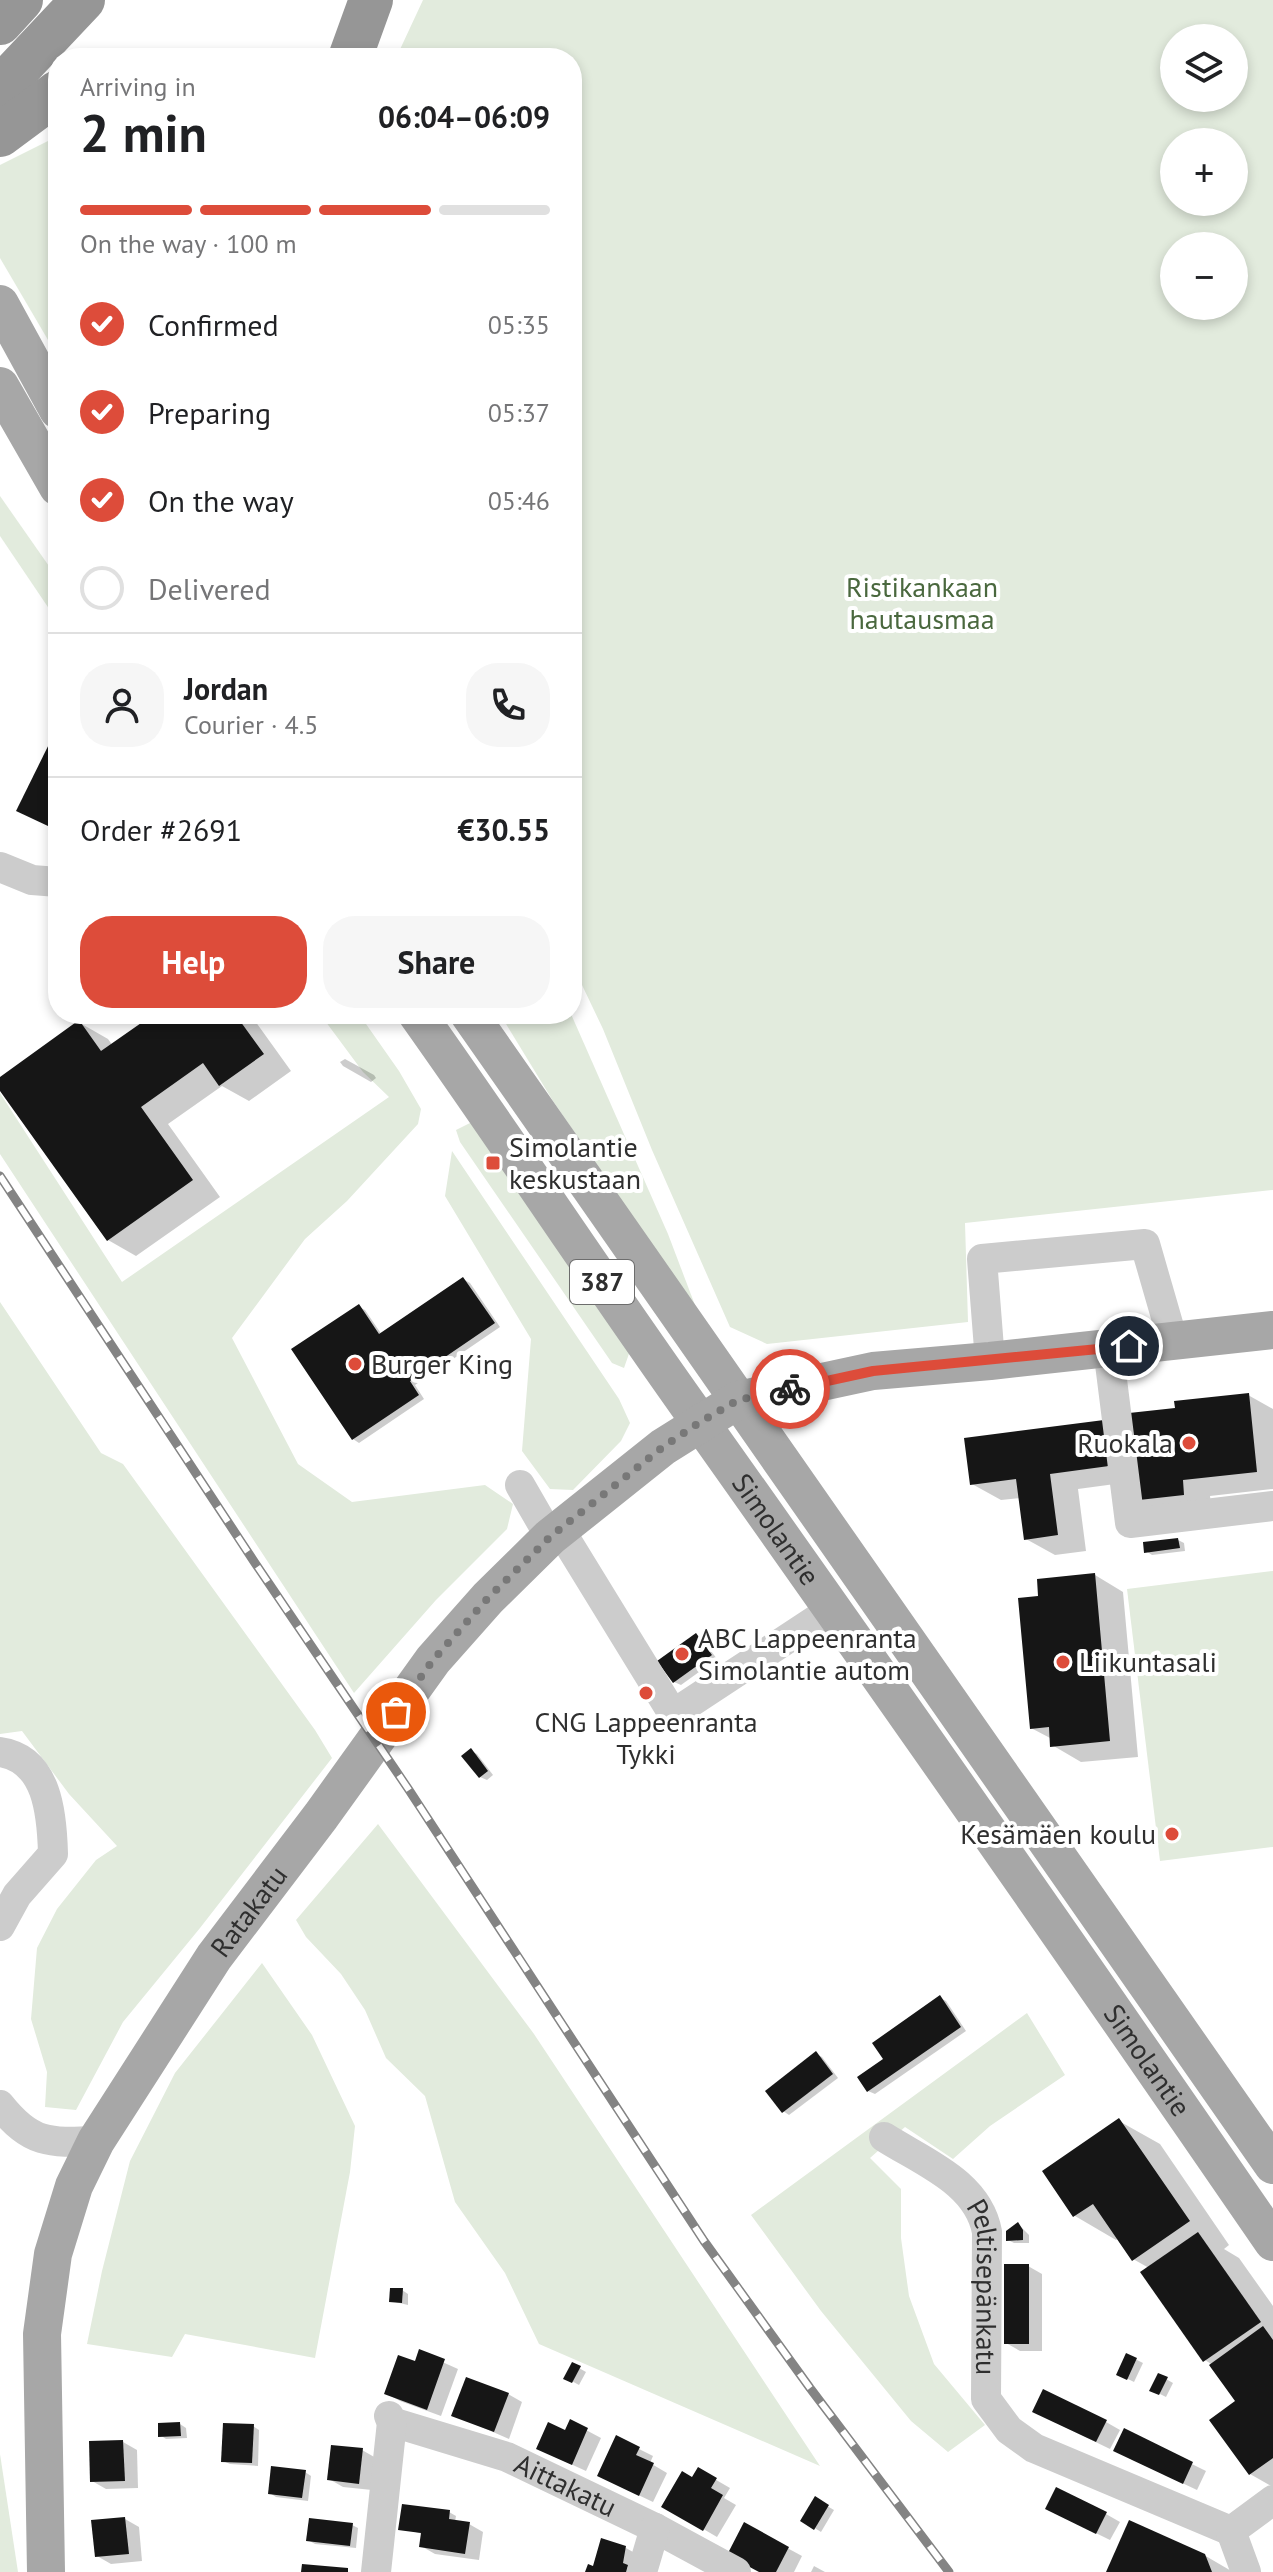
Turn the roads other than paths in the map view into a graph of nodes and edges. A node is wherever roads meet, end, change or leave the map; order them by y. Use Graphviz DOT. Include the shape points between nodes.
graph roads {
  1 [pos="21,0"];
  2 [pos="83,0"];
  3 [pos="371,0"];
  4 [pos="0,23"];
  5 [pos="354,48"];
  6 [pos="0,88"];
  7 [pos="48,99"];
  8 [pos="0,135"];
  9 [pos="0,304"];
  10 [pos="0,386"];
  11 [pos="48,392"];
  12 [pos="48,470"];
  13 [pos="0,867"];
  14 [pos="48,881"];
  15 [pos="424,1024"];
  16 [pos="476,1024"];
  17 [pos="1273,1330"];
  18 [pos="1173,1341"];
  19 [pos="1108,1348"];
  20 [pos="990,1361"];
  21 [pos="738,1400"];
  22 [pos="700,1422"];
  23 [pos="520,1485"];
  24 [pos="1273,1506"];
  25 [pos="555,1534"];
  26 [pos="834,1608"];
  27 [pos="0,1752"];
  28 [pos="0,1926"];
  29 [pos="5,2118"];
  30 [pos="884,2137"];
  31 [pos="96,2141"];
  32 [pos="1273,2165"];
  33 [pos="1273,2242"];
  34 [pos="1273,2500"];
  35 [pos="655,2528"];
  36 [pos="1231,2531"];
  37 [pos="46,2572"];
  38 [pos="376,2572"];
  39 [pos="642,2572"];
  40 [pos="736,2572"];
  41 [pos="1246,2572"];
  1 -- 4 [label="highway"];
  2 -- 6 [label="highway"];
  3 -- 5 [label="highway"];
  7 -- 8 [label="highway"];
  9 -- 11 [label="main road"];
  10 -- 12 [label="main road"];
  13 -- 14 [label="street"];
  15 -- 22 [label="main road, Simolantie / 387"];
  16 -- 21 [label="main road, Simolantie"];
  17 -- 18 [label="main road, Ratakatu"];
  18 -- 19 [label="main road, Ratakatu"];
  18 -- 20 [label="street" via="1145,1244 982,1259"];
  19 -- 20 [label="main road, Ratakatu"];
  19 -- 24 [label="street" via="1130,1523"];
  20 -- 21 [label="main road, Ratakatu" via="873,1371"];
  21 -- 22 [label="main road, Ratakatu"];
  21 -- 32 [label="main road, Simolantie"];
  22 -- 25 [label="main road, Ratakatu"];
  22 -- 26 [label="main road, Simolantie / 387"];
  23 -- 25 [label="street"];
  25 -- 26 [label="street" via="673,1714"];
  25 -- 31 [label="main road, Ratakatu" via="433,1660 214,1957"];
  26 -- 33 [label="main road, Simolantie / 387"];
  27 -- 28 [label="street" via="16,1754 39,1777 52,1816 53,1854 17,1895"];
  29 -- 31 [label="street" via="52,2143"];
  30 -- 36 [label="street, Peltisepänkatu" via="960,2184 985,2219 986,2399 999,2419 1034,2448"];
  31 -- 37 [label="main road, Ratakatu" via="74,2186 53,2254 42,2334"];
  34 -- 36 [label="street"];
  35 -- 38 [label="street, Aittakatu" via="507,2457 391,2419"];
  35 -- 39 [label="street"];
  35 -- 40 [label="street, Aittakatu"];
  36 -- 41 [label="street"];
}
